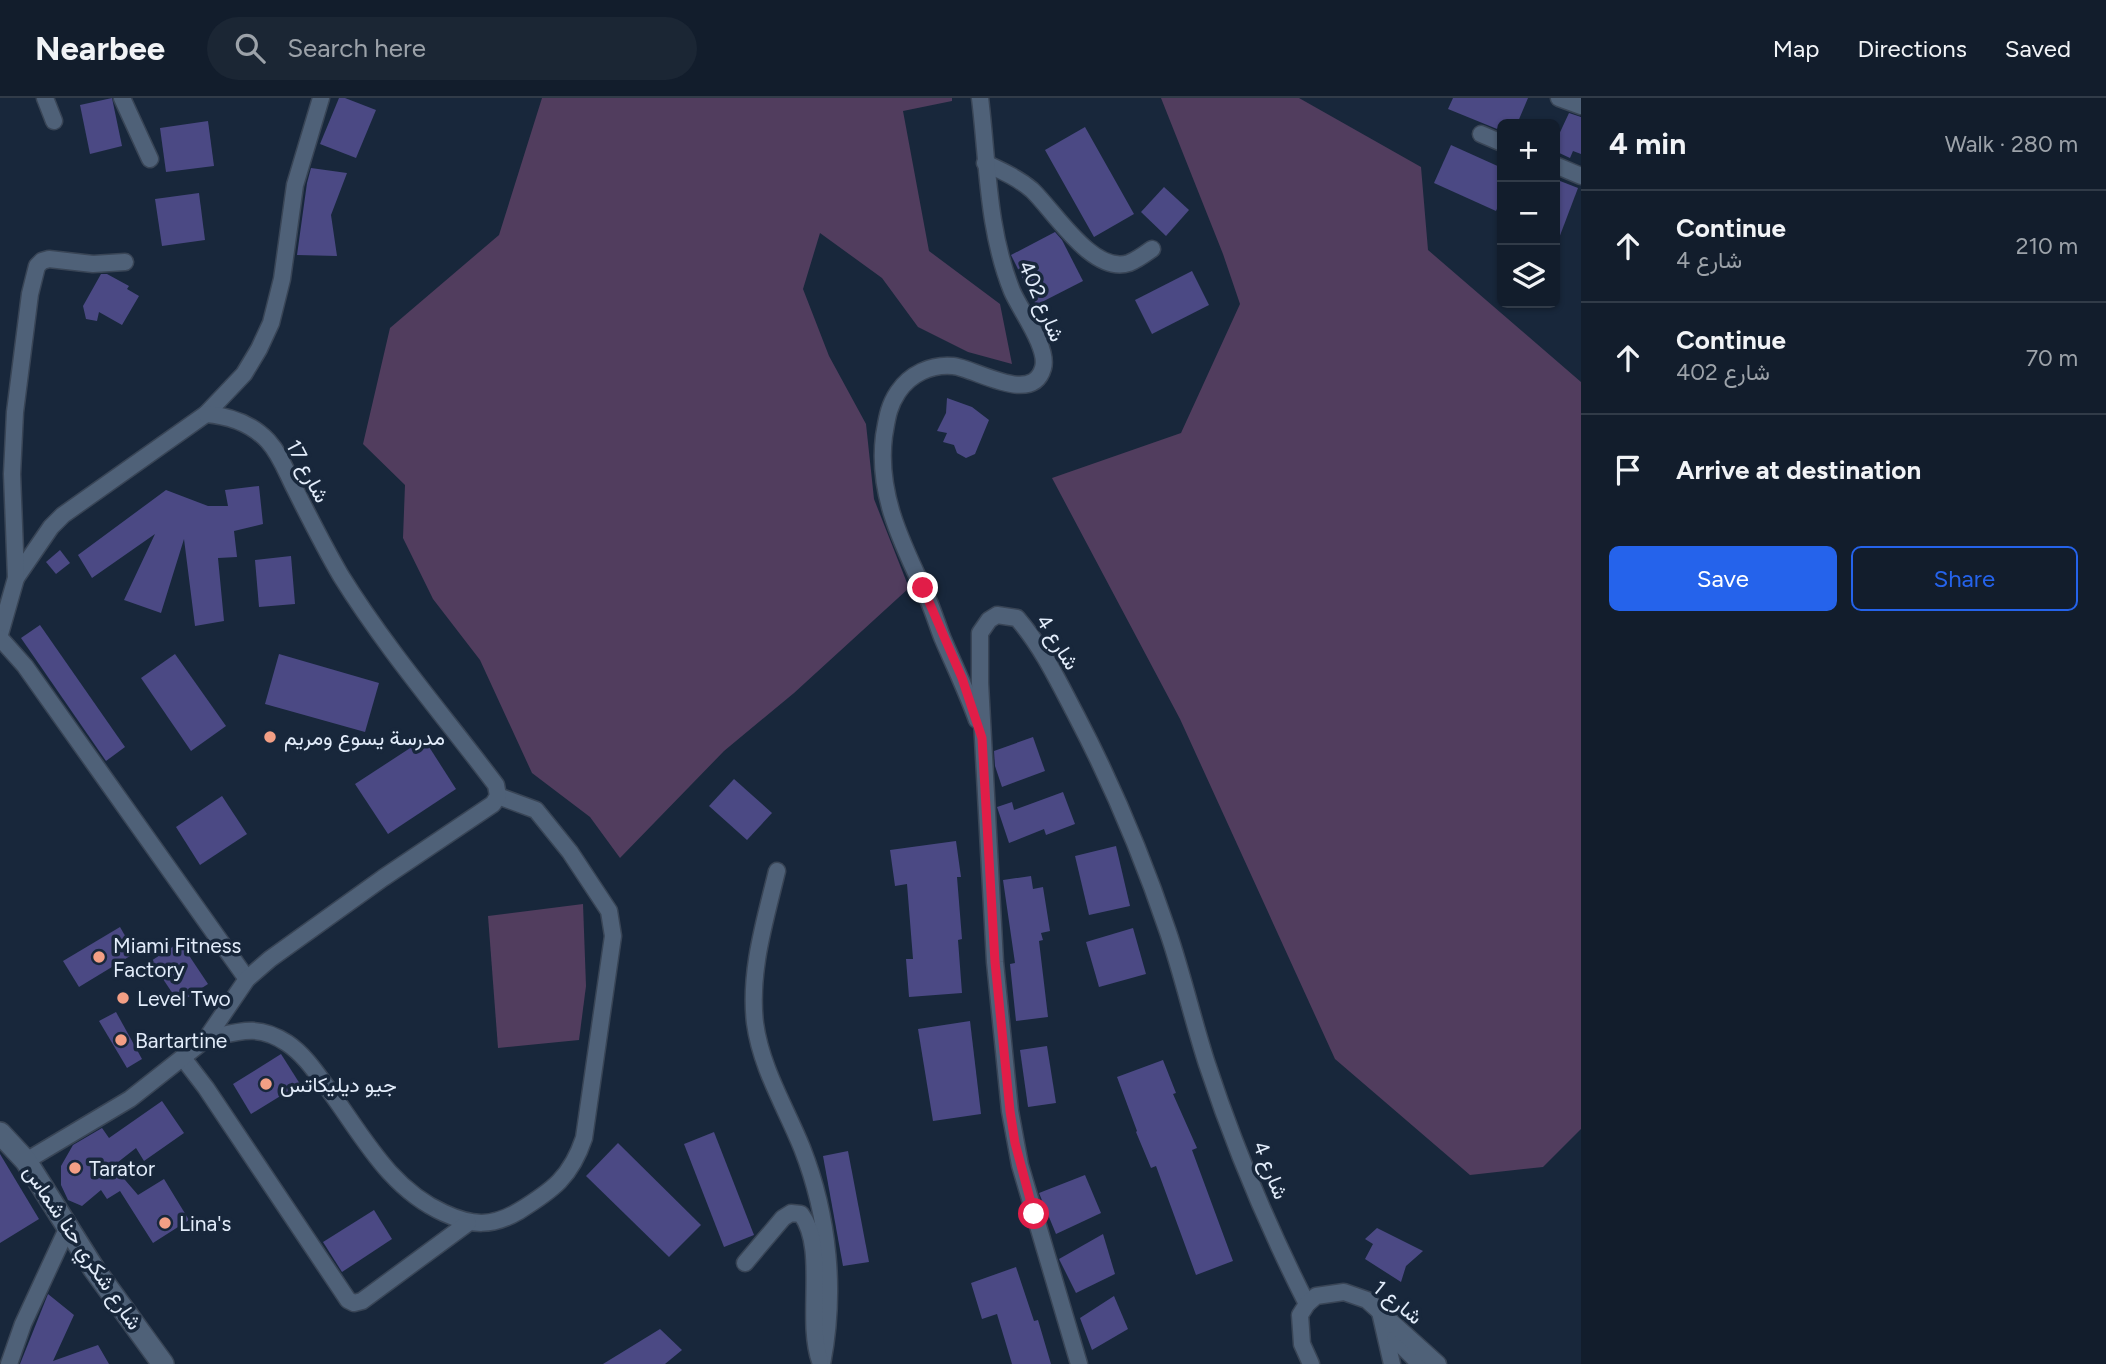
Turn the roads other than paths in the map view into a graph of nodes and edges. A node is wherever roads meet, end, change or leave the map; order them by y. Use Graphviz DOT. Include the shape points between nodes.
graph roads {
  1 [pos="45,98"];
  2 [pos="122,98"];
  3 [pos="321,98"];
  4 [pos="980,98"];
  5 [pos="1559,98"];
  6 [pos="1581,106"];
  7 [pos="54,121"];
  8 [pos="1481,134"];
  9 [pos="1497,141"];
  10 [pos="150,159"];
  11 [pos="985,163"];
  12 [pos="1560,166"];
  13 [pos="1581,176"];
  14 [pos="1152,249"];
  15 [pos="125,261"];
  16 [pos="206,414"];
  17 [pos="8,579"];
  18 [pos="0,636"];
  19 [pos="982,738"];
  20 [pos="498,796"];
  21 [pos="777,871"];
  22 [pos="247,979"];
  23 [pos="206,1039"];
  24 [pos="183,1058"];
  25 [pos="0,1133"];
  26 [pos="26,1161"];
  27 [pos="468,1223"];
  28 [pos="67,1228"];
  29 [pos="746,1263"];
  30 [pos="1307,1304"];
  31 [pos="1380,1312"];
  32 [pos="1382,1329"];
  33 [pos="9,1364"];
  34 [pos="163,1364"];
  35 [pos="822,1364"];
  36 [pos="1079,1364"];
  37 [pos="1311,1364"];
  38 [pos="1392,1364"];
  39 [pos="1420,1364"];
  40 [pos="1438,1364"];
  1 -- 7 [label="street"];
  2 -- 10 [label="street"];
  3 -- 16 [label="street" via="298,174 271,323 244,374"];
  4 -- 11 [label="street, شارع 402"];
  5 -- 6 [label="street"];
  8 -- 9 [label="street"];
  11 -- 14 [label="street" via="1017,178 1104,262 1126,264"];
  11 -- 19 [label="street, شارع 402" via="996,244 1012,291 1044,356 1043,369 1024,385 954,366 918,372 888,409 882,470 905,552 962,678"];
  12 -- 13 [label="street"];
  15 -- 17 [label="street" via="93,264 49,259 37,266 15,412"];
  16 -- 17 [label="street" via="63,515"];
  16 -- 20 [label="street, شارع 17" via="246,424 276,451 331,559 394,652 496,785"];
  17 -- 18 [label="street"];
  18 -- 22 [label="street"];
  19 -- 30 [label="street, شارع 4" via="980,633 994,616 1012,615 1038,644 1095,752 1140,854 1168,930 1207,1064 1252,1183"];
  19 -- 36 [label="street, شارع 4" via="995,962 1014,1132"];
  20 -- 22 [label="street" via="493,804"];
  20 -- 27 [label="street" via="537,810 609,911 613,936 590,1104 576,1162 560,1182 503,1220"];
  21 -- 35 [label="street" via="755,972 755,1026 810,1169 825,1225 829,1315"];
  22 -- 23 [label="street"];
  23 -- 24 [label="street"];
  23 -- 27 [label="street" via="250,1029 288,1043 313,1068 378,1160 403,1186 433,1209"];
  24 -- 26 [label="street" via="130,1099"];
  24 -- 27 [label="street" via="348,1300 362,1301"];
  25 -- 26 [label="street, شارع شكري حنا شماس"];
  26 -- 28 [label="street, شارع شكري حنا شماس"];
  28 -- 33 [label="street"];
  28 -- 34 [label="street, شارع شكري حنا شماس"];
  29 -- 35 [label="street" via="783,1218 801,1214 812,1244 814,1336"];
  30 -- 31 [label="street, شارع 1" via="1317,1296 1344,1292 1367,1300"];
  30 -- 37 [label="street" via="1300,1315 1300,1329"];
  31 -- 32 [label="street"];
  31 -- 40 [label="street, شارع 1"];
  32 -- 38 [label="street"];
  32 -- 39 [label="street"];
}
